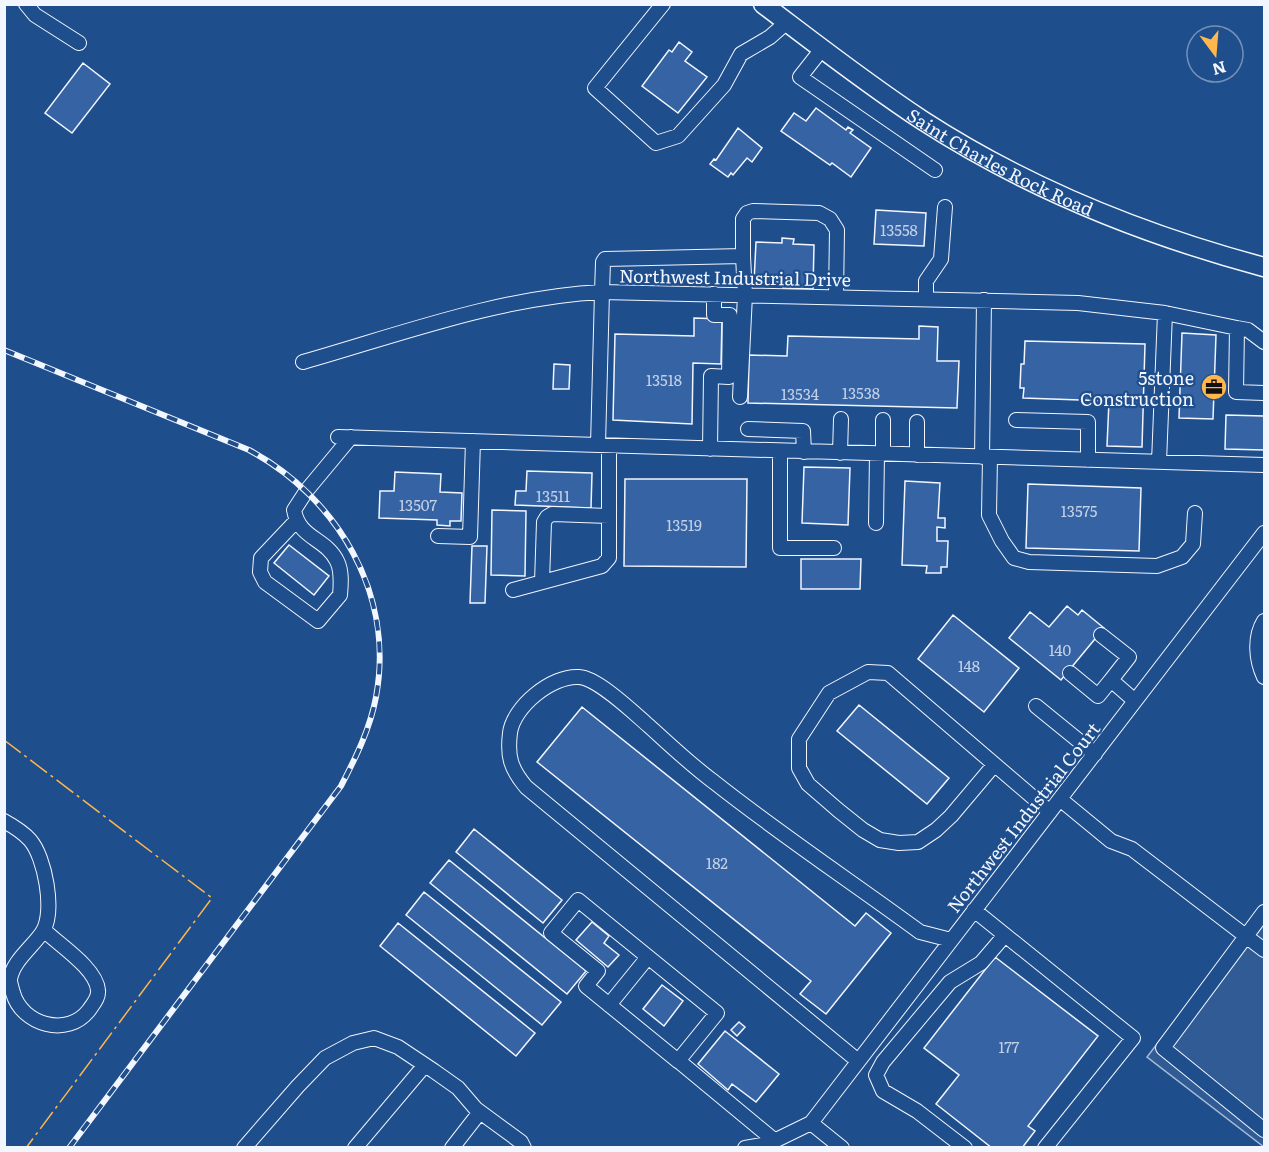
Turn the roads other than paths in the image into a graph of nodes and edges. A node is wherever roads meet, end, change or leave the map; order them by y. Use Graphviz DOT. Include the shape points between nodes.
graph roads {
  1 [pos="26,4"];
  2 [pos="663,4"];
  3 [pos="764,4"];
  4 [pos="787,22"];
  5 [pos="79,43"];
  6 [pos="822,49"];
  7 [pos="934,170"];
  8 [pos="945,207"];
  9 [pos="743,256"];
  10 [pos="1264,267"];
  11 [pos="602,292"];
  12 [pos="714,294"];
  13 [pos="745,295"];
  14 [pos="837,297"];
  15 [pos="926,299"];
  16 [pos="984,300"];
  17 [pos="1165,313"];
  18 [pos="1237,328"];
  19 [pos="1264,342"];
  20 [pos="303,362"];
  21 [pos="1264,393"];
  22 [pos="740,397"];
  23 [pos="841,419"];
  24 [pos="883,420"];
  25 [pos="1016,420"];
  26 [pos="917,422"];
  27 [pos="748,429"];
  28 [pos="473,441"];
  29 [pos="603,446"];
  30 [pos="710,449"];
  31 [pos="780,451"];
  32 [pos="804,452"];
  33 [pos="840,453"];
  34 [pos="880,454"];
  35 [pos="917,455"];
  36 [pos="986,458"];
  37 [pos="1088,460"];
  38 [pos="1159,462"];
  39 [pos="1264,465"];
  40 [pos="1195,513"];
  41 [pos="609,516"];
  42 [pos="296,521"];
  43 [pos="876,523"];
  44 [pos="1264,533"];
  45 [pos="438,536"];
  46 [pos="834,548"];
  47 [pos="542,582"];
  48 [pos="513,590"];
  49 [pos="1264,621"];
  50 [pos="1101,635"];
  51 [pos="1070,673"];
  52 [pos="1264,677"];
  53 [pos="1111,680"];
  54 [pos="1136,701"];
  55 [pos="1036,706"];
  56 [pos="1095,754"];
  57 [pos="994,765"];
  58 [pos="1060,799"];
  59 [pos="1050,812"];
  60 [pos="4,820"];
  61 [pos="974,910"];
  62 [pos="1264,912"];
  63 [pos="44,930"];
  64 [pos="1005,935"];
  65 [pos="1246,936"];
  66 [pos="951,940"];
  67 [pos="1264,950"];
  68 [pos="648,957"];
  69 [pos="609,1005"];
  70 [pos="678,1061"];
  71 [pos="858,1061"];
  72 [pos="424,1065"];
  73 [pos="480,1112"];
  74 [pos="811,1123"];
  75 [pos="1264,1130"];
  76 [pos="775,1141"];
  77 [pos="244,1148"];
  78 [pos="356,1148"];
  79 [pos="452,1148"];
  80 [pos="524,1148"];
  81 [pos="746,1148"];
  82 [pos="842,1148"];
  83 [pos="965,1148"];
  84 [pos="1045,1148"];
  1 -- 5 [label="street" via="35,15"];
  2 -- 4 [label="street" via="595,88 656,143 678,136 724,85 741,54"];
  3 -- 4 [label="main road, Saint Charles Rock Road"];
  4 -- 6 [label="main road, Saint Charles Rock Road"];
  6 -- 7 [label="street" via="800,77"];
  6 -- 10 [label="main road, Saint Charles Rock Road" via="923,121 1031,182 1122,222"];
  8 -- 15 [label="street" via="941,259 926,281"];
  9 -- 11 [label="street" via="605,259"];
  9 -- 13 [label="street"];
  9 -- 14 [label="street" via="743,219 750,211 823,214 837,230"];
  11 -- 12 [label="street, Northwest Industrial Drive"];
  11 -- 20 [label="street" via="574,293 481,310"];
  11 -- 29 [label="street, Northwest Industrial Drive"];
  12 -- 13 [label="street, Northwest Industrial Drive"];
  12 -- 30 [label="street" via="714,315 730,315 729,377 711,376"];
  13 -- 14 [label="street, Northwest Industrial Drive"];
  13 -- 22 [label="street"];
  14 -- 15 [label="street, Northwest Industrial Drive"];
  15 -- 16 [label="street, Northwest Industrial Drive"];
  16 -- 17 [label="street, Northwest Industrial Drive" via="1078,303"];
  16 -- 36 [label="street"];
  17 -- 18 [label="street, Northwest Industrial Drive"];
  17 -- 38 [label="street"];
  18 -- 19 [label="street, Northwest Industrial Drive" via="1248,330"];
  18 -- 21 [label="street" via="1236,393"];
  23 -- 33 [label="street"];
  24 -- 34 [label="street"];
  25 -- 37 [label="street" via="1088,422"];
  26 -- 35 [label="street"];
  27 -- 32 [label="street" via="803,431"];
  28 -- 29 [label="street"];
  28 -- 42 [label="street" via="345,437 294,510"];
  28 -- 45 [label="street" via="470,537"];
  29 -- 30 [label="street"];
  29 -- 41 [label="street, Northwest Industrial Drive"];
  30 -- 31 [label="street"];
  31 -- 32 [label="street"];
  31 -- 46 [label="street" via="780,548"];
  32 -- 33 [label="street"];
  33 -- 34 [label="street"];
  34 -- 35 [label="street"];
  34 -- 43 [label="street"];
  35 -- 36 [label="street"];
  36 -- 37 [label="street"];
  36 -- 40 [label="street" via="989,515 1014,558 1029,562 1157,566 1182,557 1193,544"];
  37 -- 38 [label="street"];
  38 -- 39 [label="street"];
  41 -- 47 [label="street, Northwest Industrial Drive" via="609,558 602,566"];
  41 -- 47 [label="street" via="546,517"];
  42 -- 42 [label="street" via="329,550 340,570 340,595 318,621 265,582 261,572 261,558"];
  44 -- 54 [label="street, Northwest Industrial Court"];
  47 -- 48 [label="street, Northwest Industrial Drive"];
  49 -- 52 [label="street" via="1257,645"];
  50 -- 53 [label="street" via="1129,657"];
  51 -- 53 [label="street" via="1098,696"];
  53 -- 54 [label="street"];
  54 -- 56 [label="street, Northwest Industrial Court"];
  55 -- 56 [label="street"];
  56 -- 58 [label="street, Northwest Industrial Court"];
  57 -- 57 [label="street" via="888,673 868,672 829,693 800,739 799,768 808,784 862,830 880,840 899,843 918,842 936,830"];
  57 -- 59 [label="street"];
  58 -- 59 [label="street, Northwest Industrial Court"];
  58 -- 65 [label="street" via="1111,841 1132,849"];
  59 -- 61 [label="street, Northwest Industrial Court"];
  60 -- 63 [label="street" via="30,841 39,855 48,896"];
  61 -- 64 [label="street"];
  61 -- 66 [label="street, Northwest Industrial Court"];
  62 -- 65 [label="street"];
  63 -- 63 [label="street" via="91,973 98,990 86,1014 77,1020 44,1024 18,1006 10,980 15,966"];
  64 -- 83 [label="street" via="981,963 950,982 876,1075 883,1091"];
  64 -- 84 [label="street" via="1133,1038"];
  65 -- 67 [label="street"];
  65 -- 75 [label="street" via="1163,1048"];
  66 -- 71 [label="street, Northwest Industrial Court"];
  66 -- 71 [label="street" via="920,932 713,782 602,687 579,676 560,680 521,706 510,729 508,750 514,773 526,787"];
  68 -- 69 [label="street"];
  68 -- 69 [label="street" via="578,900 550,933 598,971 586,986"];
  68 -- 70 [label="street" via="717,1013"];
  69 -- 70 [label="street"];
  70 -- 76 [label="street"];
  71 -- 74 [label="street, Northwest Industrial Court"];
  72 -- 73 [label="street" via="458,1088"];
  72 -- 77 [label="street" via="398,1047 374,1038 352,1043 325,1058"];
  72 -- 78 [label="street"];
  73 -- 79 [label="street"];
  73 -- 80 [label="street"];
  74 -- 76 [label="street, Northwest Industrial Court"];
  74 -- 82 [label="street"];
  76 -- 81 [label="street, Northwest Industrial Court"];
}
